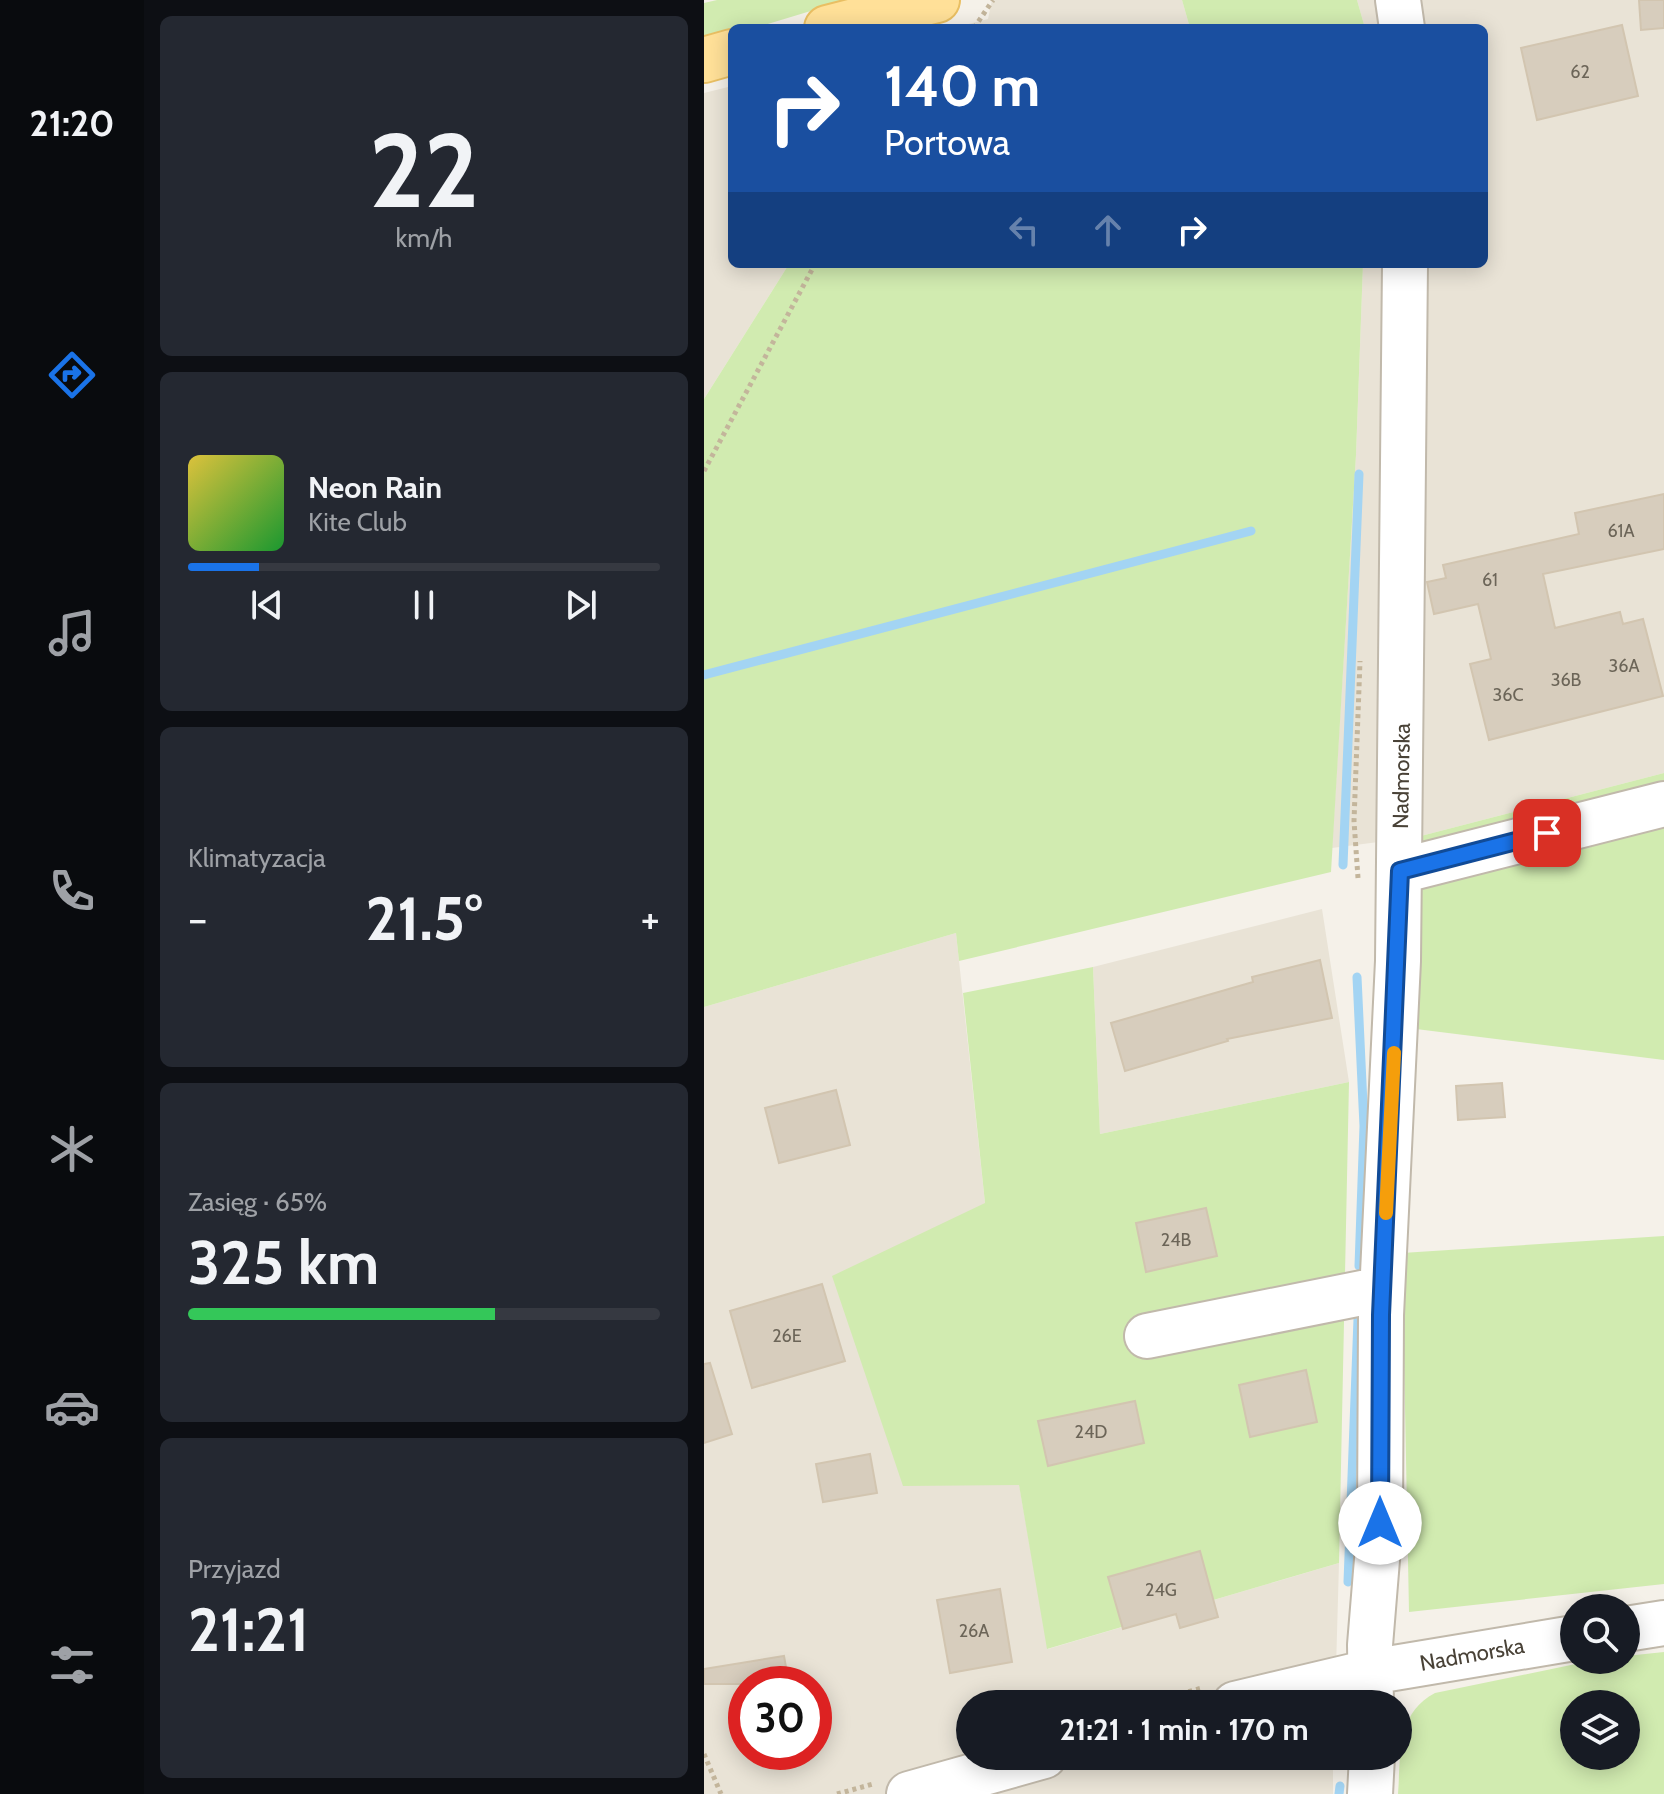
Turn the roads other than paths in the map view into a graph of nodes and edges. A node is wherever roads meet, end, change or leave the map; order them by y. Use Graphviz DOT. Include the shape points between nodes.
graph roads {
  1 [pos="937,0"];
  2 [pos="1398,0"];
  3 [pos="843,24"];
  4 [pos="1401,24"];
  5 [pos="728,53"];
  6 [pos="704,60"];
  7 [pos="1405,268"];
  8 [pos="1664,804"];
  9 [pos="1400,871"];
  10 [pos="1382,1289"];
  11 [pos="1147,1336"];
  12 [pos="1664,1623"];
  13 [pos="1640,1627"];
  14 [pos="1560,1641"];
  15 [pos="1370,1688"];
  16 [pos="994,1770"];
  17 [pos="1371,1770"];
  18 [pos="909,1794"];
  19 [pos="1370,1794"];
  1 -- 3 [label="main road"];
  2 -- 4 [label="street"];
  5 -- 6 [label="main road"];
  7 -- 9 [label="street, Nadmorska"];
  8 -- 9 [label="street"];
  9 -- 10 [label="street, Nadmorska"];
  10 -- 11 [label="street"];
  10 -- 15 [label="street, Nadmorska" via="1380,1523"];
  12 -- 13 [label="street"];
  14 -- 15 [label="street, Nadmorska"];
  16 -- 18 [label="street"];
  17 -- 19 [label="street"];
}
